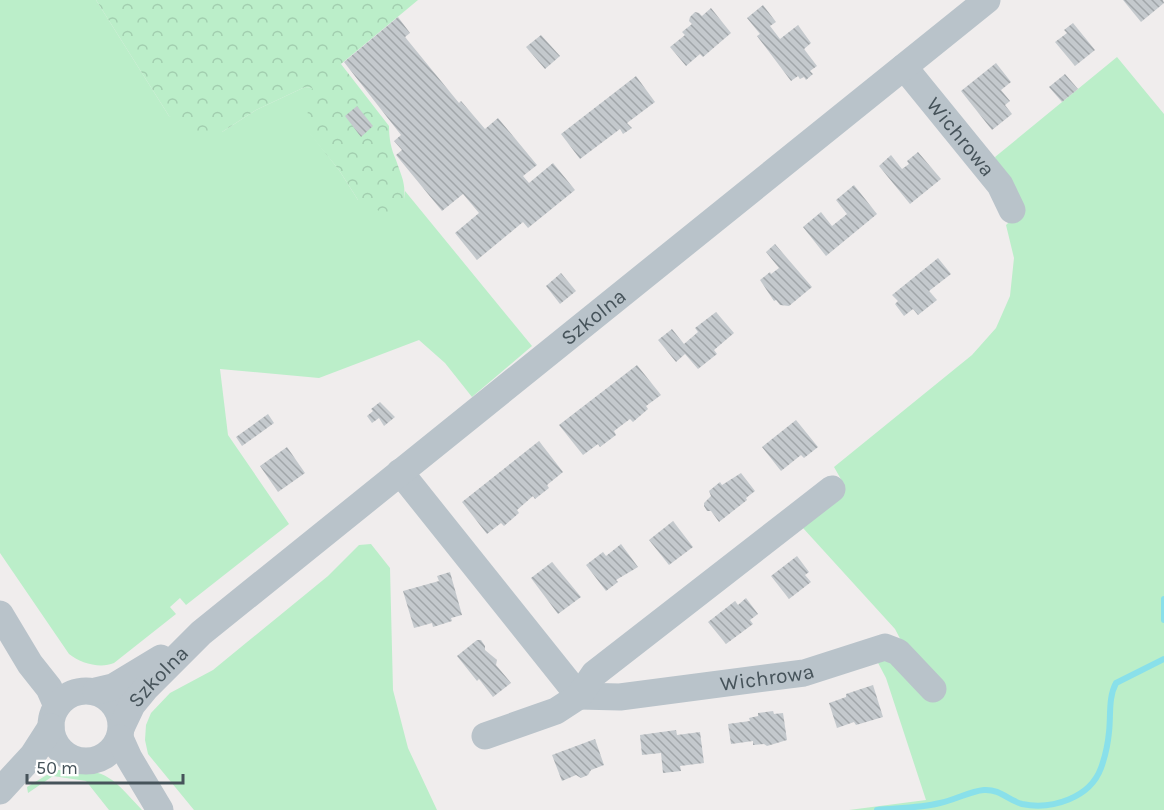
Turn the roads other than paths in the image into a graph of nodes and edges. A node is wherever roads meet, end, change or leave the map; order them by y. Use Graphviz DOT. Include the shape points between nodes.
graph roads {
  1 [pos="987,0"];
  2 [pos="904,67"];
  3 [pos="1012,210"];
  4 [pos="400,472"];
  5 [pos="832,489"];
  6 [pos="4,620"];
  7 [pos="201,633"];
  8 [pos="933,689"];
  9 [pos="579,696"];
  10 [pos="69,704"];
  11 [pos="121,732"];
  12 [pos="485,736"];
  13 [pos="82,759"];
  14 [pos="0,793"];
  15 [pos="158,808"];
  1 -- 2 [label="street, Szkolna"];
  2 -- 3 [label="street, Wichrowa" via="1000,184"];
  2 -- 4 [label="street, Szkolna"];
  4 -- 7 [label="street, Szkolna"];
  4 -- 9 [label="street"];
  5 -- 9 [label="street" via="594,674"];
  6 -- 10 [label="street" via="43,656 61,681"];
  7 -- 10 [label="street, Szkolna" via="113,687"];
  7 -- 11 [label="street, Szkolna" via="132,705"];
  8 -- 9 [label="street, Wichrowa" via="898,652 885,647 804,673 620,697"];
  9 -- 12 [label="street" via="556,711"];
  10 -- 11 [label="street" via="106,696 120,714"];
  10 -- 13 [label="street" via="53,738 58,748"];
  10 -- 14 [label="street"];
  11 -- 13 [label="street" via="107,755"];
  11 -- 15 [label="street" via="129,758"];
  13 -- 14 [label="street" via="47,767"];
  13 -- 15 [label="street"];
}
